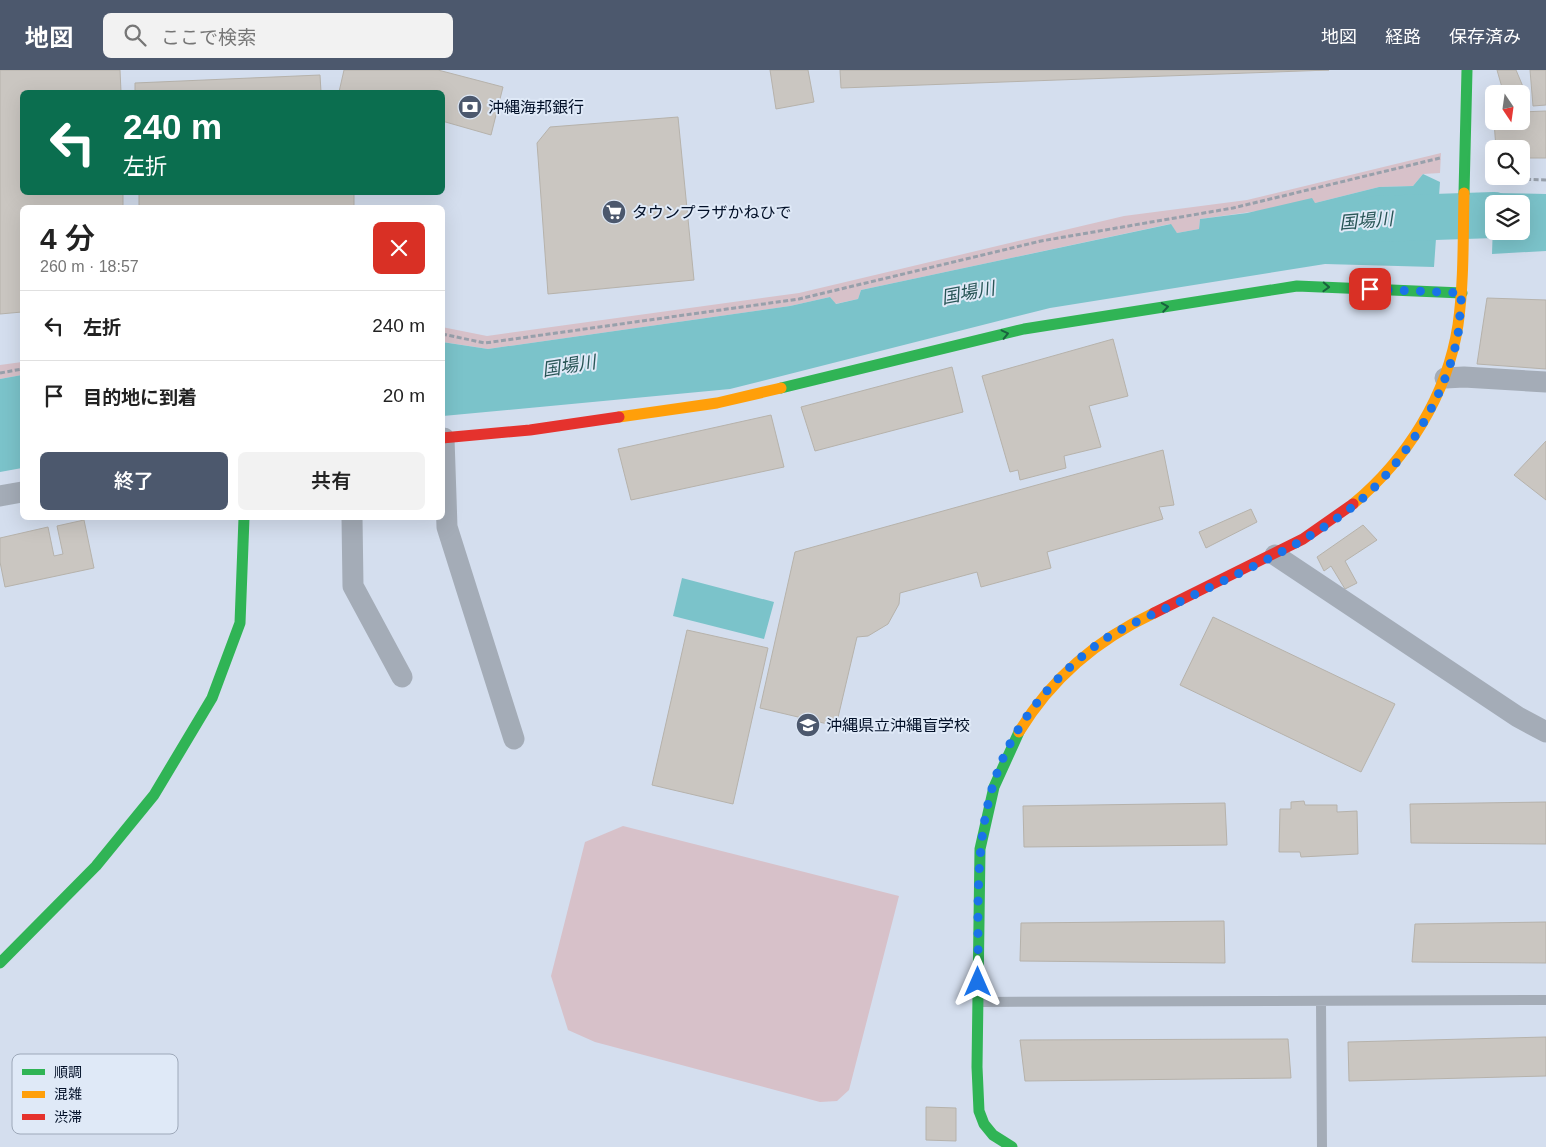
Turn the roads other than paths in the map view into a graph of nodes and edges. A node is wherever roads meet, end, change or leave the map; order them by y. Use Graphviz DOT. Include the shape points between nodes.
graph roads {
  1 [pos="1467,70"];
  2 [pos="1462,293"];
  3 [pos="1444,378"];
  4 [pos="1546,382"];
  5 [pos="445,438"];
  6 [pos="445,482"];
  7 [pos="20,492"];
  8 [pos="0,496"];
  9 [pos="244,520"];
  10 [pos="352,520"];
  11 [pos="1275,554"];
  12 [pos="402,677"];
  13 [pos="1546,732"];
  14 [pos="514,738"];
  15 [pos="0,963"];
  16 [pos="1546,1000"];
  17 [pos="978,1002"];
  18 [pos="1321,1002"];
  19 [pos="1012,1147"];
  20 [pos="1322,1147"];
  1 -- 2 [label="street"];
  2 -- 3 [label="street" via="1458,334"];
  5 -- 2 [label="street, one-way" via="530,430 717,403 1024,329 1297,286"];
  3 -- 4 [label="street"];
  3 -- 11 [label="street" via="1419,430 1381,481 1335,520"];
  6 -- 14 [label="street" via="447,527"];
  7 -- 8 [label="street"];
  9 -- 15 [label="street" via="240,623 212,698 154,795 96,866"];
  10 -- 12 [label="street" via="353,586"];
  11 -- 13 [label="street" via="1518,717"];
  11 -- 17 [label="street" via="1107,638 1076,662 1026,718 1004,756 984,820 979,862"];
  16 -- 18 [label="lane"];
  17 -- 18 [label="lane"];
  17 -- 19 [label="street" via="979,1111 993,1135"];
  18 -- 20 [label="lane"];
}
